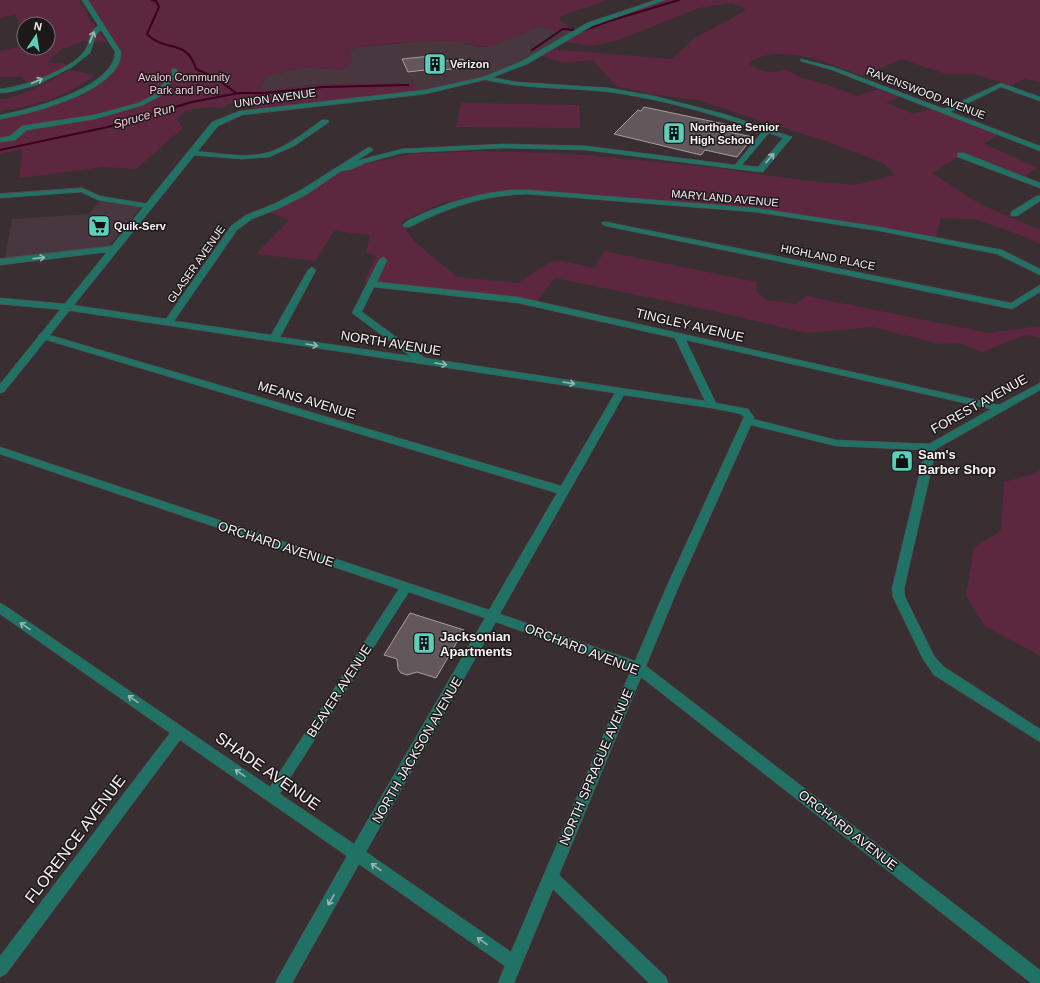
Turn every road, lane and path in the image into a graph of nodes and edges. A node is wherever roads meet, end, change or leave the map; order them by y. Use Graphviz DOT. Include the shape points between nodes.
graph roads {
  1 [pos="85,0"];
  2 [pos="662,0"];
  3 [pos="102,26"];
  4 [pos="803,60"];
  5 [pos="174,70"];
  6 [pos="485,78"];
  7 [pos="0,91"];
  8 [pos="1040,99"];
  9 [pos="944,112"];
  10 [pos="0,117"];
  11 [pos="325,122"];
  12 [pos="767,130"];
  13 [pos="0,140"];
  14 [pos="369,149"];
  15 [pos="1040,149"];
  16 [pos="191,152"];
  17 [pos="961,155"];
  18 [pos="737,167"];
  19 [pos="336,170"];
  20 [pos="1040,186"];
  21 [pos="0,196"];
  22 [pos="1040,198"];
  23 [pos="148,206"];
  24 [pos="1014,214"];
  25 [pos="606,224"];
  26 [pos="407,225"];
  27 [pos="113,249"];
  28 [pos="383,260"];
  29 [pos="0,262"];
  30 [pos="312,270"];
  31 [pos="1040,272"];
  32 [pos="371,284"];
  33 [pos="1040,288"];
  34 [pos="0,301"];
  35 [pos="66,308"];
  36 [pos="168,323"];
  37 [pos="43,336"];
  38 [pos="678,336"];
  39 [pos="274,339"];
  40 [pos="423,361"];
  41 [pos="1040,386"];
  42 [pos="0,390"];
  43 [pos="621,391"];
  44 [pos="712,405"];
  45 [pos="1000,408"];
  46 [pos="748,421"];
  47 [pos="930,447"];
  48 [pos="0,450"];
  49 [pos="564,491"];
  50 [pos="406,587"];
  51 [pos="0,608"];
  52 [pos="493,616"];
  53 [pos="638,667"];
  54 [pos="179,731"];
  55 [pos="1040,736"];
  56 [pos="272,795"];
  57 [pos="357,854"];
  58 [pos="551,877"];
  59 [pos="514,963"];
  60 [pos="0,969"];
  61 [pos="1040,980"];
  62 [pos="283,983"];
  63 [pos="506,983"];
  64 [pos="660,983"];
  1 -- 3 [label="street"];
  2 -- 6 [label="street, UNION AVENUE" via="595,22 531,59"];
  7 -- 3 [label="street, one-way" via="27,86 80,59 88,52 95,30"];
  3 -- 10 [label="street" via="118,52 118,61 110,72 86,89 58,103"];
  4 -- 9 [label="street, RAVENSWOOD AVENUE" via="834,69"];
  5 -- 13 [label="street" via="174,77 163,87 160,94 141,104 95,116 25,128 12,138"];
  6 -- 12 [label="street" via="522,86 582,88 644,96"];
  6 -- 16 [label="street, UNION AVENUE" via="417,93 240,113 215,124"];
  8 -- 9 [label="street" via="1001,85"];
  9 -- 15 [label="street, RAVENSWOOD AVENUE"];
  11 -- 16 [label="street" via="268,155 254,157"];
  12 -- 18 [label="street"];
  18 -- 12 [label="street, one-way" via="760,170 788,137"];
  14 -- 19 [label="street, GLASER AVENUE"];
  16 -- 23 [label="street, UNION AVENUE"];
  17 -- 20 [label="street"];
  18 -- 19 [label="street" via="586,148 503,146 402,152"];
  19 -- 36 [label="street, GLASER AVENUE" via="304,192 249,217 234,228"];
  21 -- 23 [label="street" via="82,190 98,198"];
  22 -- 24 [label="street"];
  23 -- 27 [label="street, UNION AVENUE"];
  25 -- 33 [label="street, HIGHLAND PLACE" via="1012,306"];
  26 -- 31 [label="street, MARYLAND AVENUE" via="460,202 513,192 528,192 755,210 872,228 999,252"];
  29 -- 27 [label="street, one-way"];
  27 -- 35 [label="street, UNION AVENUE"];
  28 -- 32 [label="street"];
  30 -- 39 [label="street"];
  32 -- 38 [label="street, TINGLEY AVENUE" via="518,300"];
  32 -- 40 [label="street" via="357,313"];
  34 -- 35 [label="street, NORTH AVENUE"];
  35 -- 36 [label="street, NORTH AVENUE"];
  35 -- 37 [label="street, UNION AVENUE"];
  36 -- 39 [label="street, NORTH AVENUE"];
  37 -- 42 [label="street, UNION AVENUE"];
  37 -- 49 [label="street, MEANS AVENUE"];
  38 -- 44 [label="street"];
  38 -- 45 [label="street, TINGLEY AVENUE"];
  39 -- 40 [label="street, NORTH AVENUE, one-way"];
  40 -- 43 [label="street, NORTH AVENUE, one-way"];
  41 -- 45 [label="street, FOREST AVENUE"];
  43 -- 44 [label="street, NORTH AVENUE"];
  43 -- 49 [label="street, NORTH JACKSON AVENUE"];
  44 -- 46 [label="street, NORTH AVENUE" via="744,411 750,416"];
  45 -- 47 [label="street, FOREST AVENUE"];
  46 -- 47 [label="street" via="836,443"];
  46 -- 53 [label="street, NORTH SPRAGUE AVENUE"];
  47 -- 55 [label="street, FOREST AVENUE" via="899,580 899,597 933,666"];
  48 -- 50 [label="street, ORCHARD AVENUE"];
  49 -- 52 [label="street, NORTH JACKSON AVENUE"];
  50 -- 52 [label="street, ORCHARD AVENUE"];
  50 -- 56 [label="street, BEAVER AVENUE"];
  54 -- 51 [label="street, SHADE AVENUE, one-way"];
  52 -- 53 [label="street, ORCHARD AVENUE"];
  52 -- 57 [label="street, NORTH JACKSON AVENUE"];
  53 -- 58 [label="street, NORTH SPRAGUE AVENUE"];
  53 -- 61 [label="street, ORCHARD AVENUE"];
  56 -- 54 [label="street, SHADE AVENUE, one-way"];
  54 -- 60 [label="street, FLORENCE AVENUE"];
  56 -- 57 [label="street, SHADE AVENUE"];
  59 -- 57 [label="street, SHADE AVENUE, one-way"];
  57 -- 62 [label="street, NORTH JACKSON AVENUE, one-way"];
  58 -- 59 [label="street, NORTH SPRAGUE AVENUE"];
  58 -- 64 [label="street"];
  59 -- 63 [label="street, NORTH SPRAGUE AVENUE"];
}
